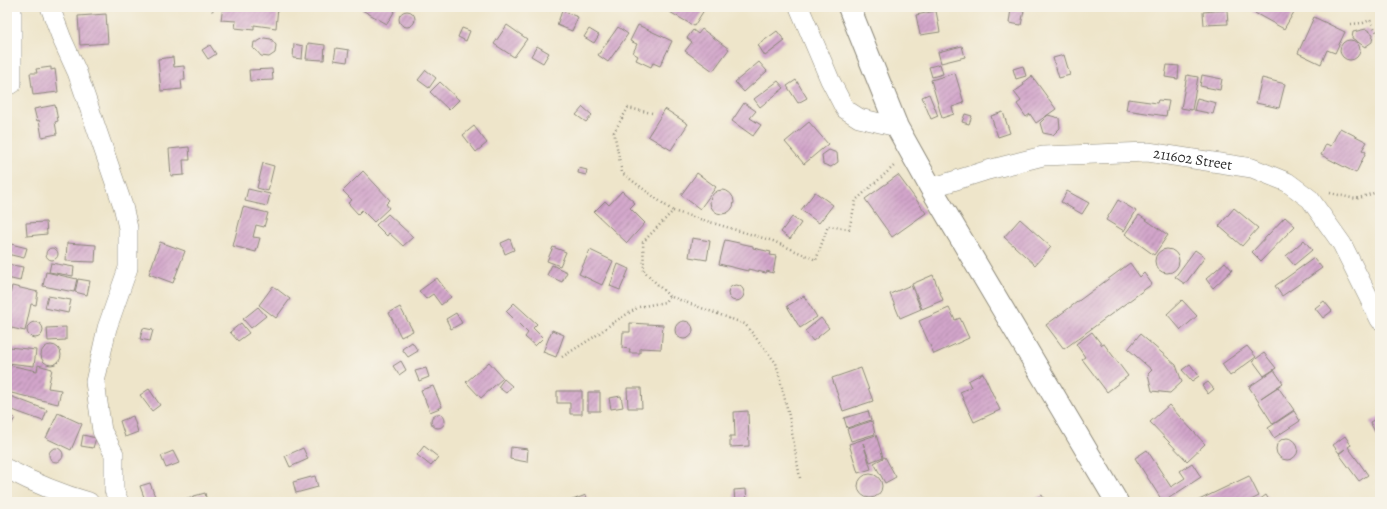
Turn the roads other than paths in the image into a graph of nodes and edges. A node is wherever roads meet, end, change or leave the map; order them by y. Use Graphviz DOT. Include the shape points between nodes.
graph roads {
  1 [pos="12,7"];
  2 [pos="50,7"];
  3 [pos="799,7"];
  4 [pos="849,7"];
  5 [pos="12,84"];
  6 [pos="897,127"];
  7 [pos="931,188"];
  8 [pos="1380,320"];
  9 [pos="7,468"];
  10 [pos="90,502"];
  11 [pos="119,502"];
  12 [pos="1117,502"];
  1 -- 5 [label="street"];
  2 -- 11 [label="street" via="79,80 123,206 128,228 128,268 107,328 95,382 102,431 114,454 114,490"];
  3 -- 6 [label="street" via="845,109 859,118"];
  4 -- 6 [label="street"];
  6 -- 7 [label="street"];
  7 -- 8 [label="street, 211602 Street" via="1042,156 1148,152 1252,168 1287,182 1310,199 1342,244"];
  7 -- 12 [label="street"];
  9 -- 10 [label="street" via="33,483"];
}
